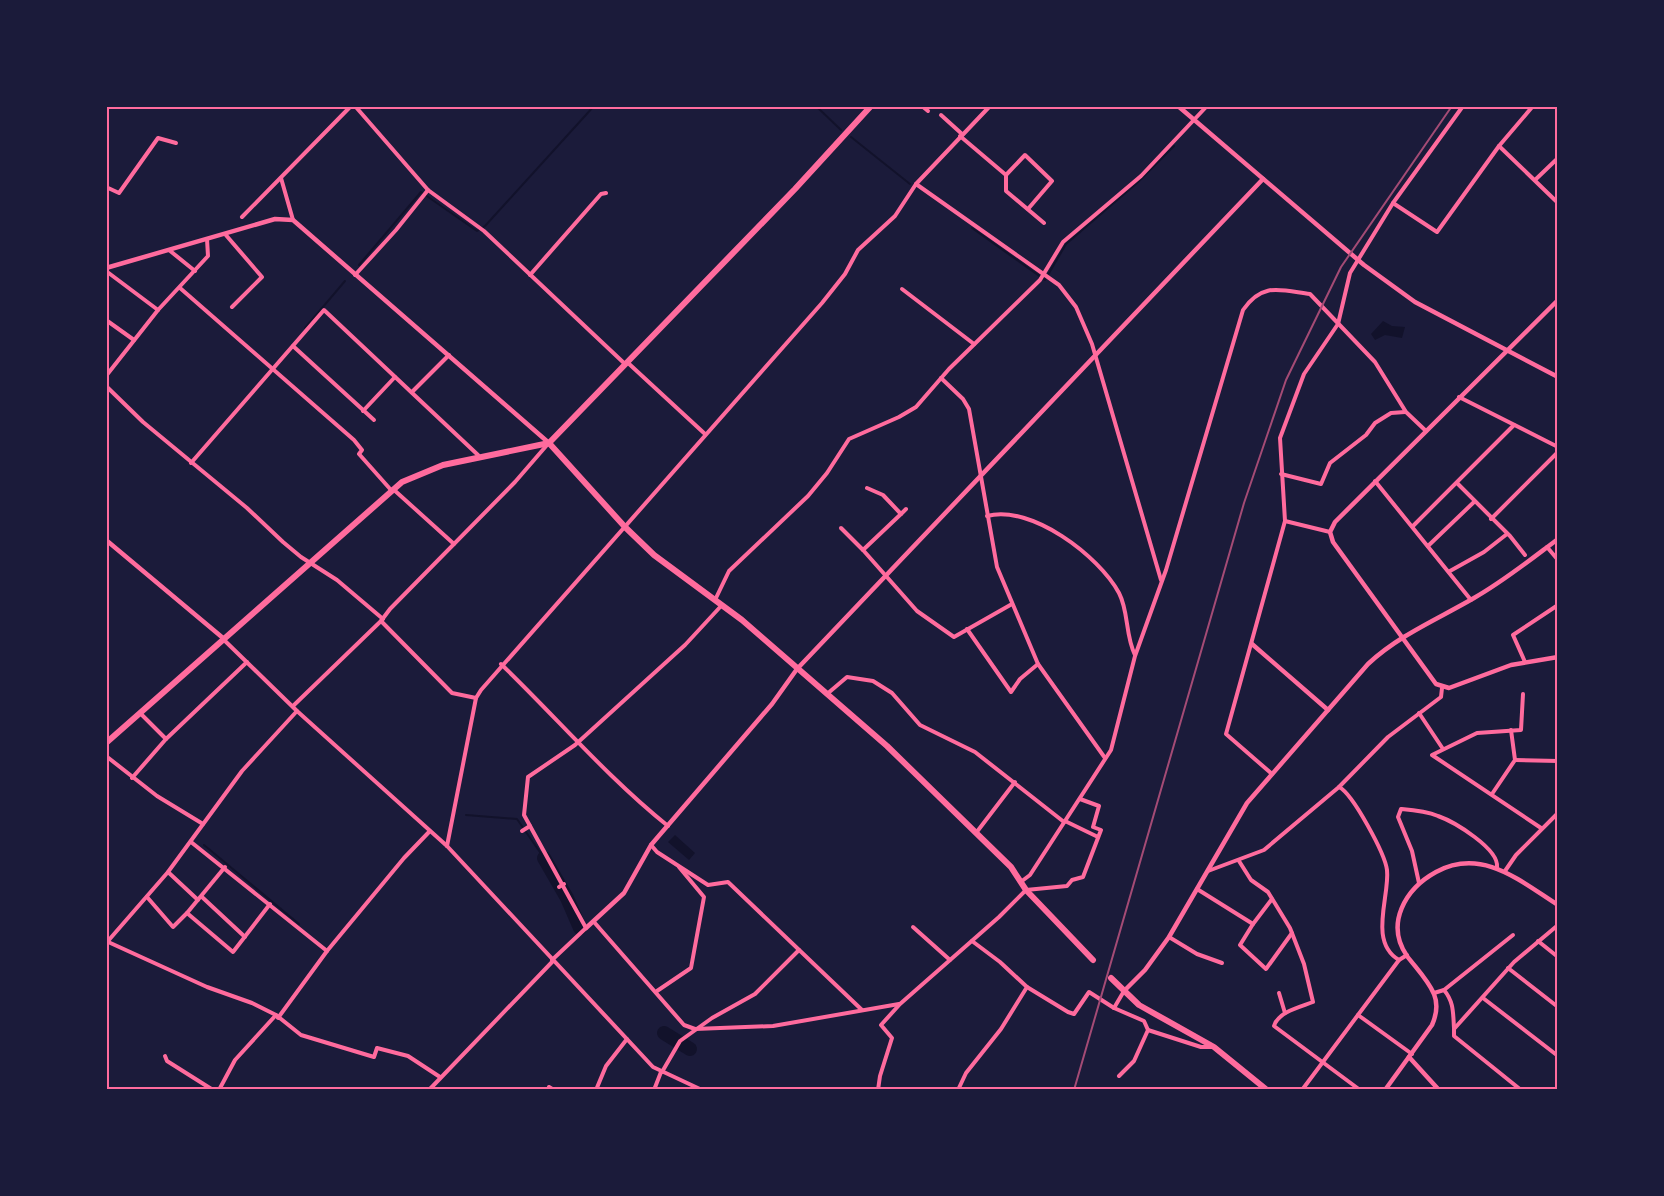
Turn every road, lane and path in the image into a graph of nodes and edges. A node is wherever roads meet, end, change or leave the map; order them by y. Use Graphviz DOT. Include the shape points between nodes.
graph roads {
  1 [pos="353,106"];
  2 [pos="871,106"];
  3 [pos="922,106"];
  4 [pos="990,106"];
  5 [pos="1178,106"];
  6 [pos="1207,106"];
  7 [pos="1464,106"];
  8 [pos="1533,106"];
  9 [pos="928,111"];
  10 [pos="941,115"];
  11 [pos="1195,121"];
  12 [pos="961,135"];
  13 [pos="176,143"];
  14 [pos="1499,146"];
  15 [pos="1557,158"];
  16 [pos="1006,175"];
  17 [pos="281,178"];
  18 [pos="1263,179"];
  19 [pos="1535,180"];
  20 [pos="916,184"];
  21 [pos="106,188"];
  22 [pos="427,190"];
  23 [pos="606,193"];
  24 [pos="1557,202"];
  25 [pos="1393,203"];
  26 [pos="1028,209"];
  27 [pos="242,217"];
  28 [pos="293,219"];
  29 [pos="1044,223"];
  30 [pos="225,234"];
  31 [pos="207,239"];
  32 [pos="169,250"];
  33 [pos="106,270"];
  34 [pos="195,272"];
  35 [pos="355,275"];
  36 [pos="530,275"];
  37 [pos="1045,277"];
  38 [pos="180,288"];
  39 [pos="902,289"];
  40 [pos="1557,300"];
  41 [pos="232,307"];
  42 [pos="158,310"];
  43 [pos="106,320"];
  44 [pos="1338,324"];
  45 [pos="134,340"];
  46 [pos="974,344"];
  47 [pos="293,346"];
  48 [pos="1507,351"];
  49 [pos="449,355"];
  50 [pos="1094,356"];
  51 [pos="626,363"];
  52 [pos="273,368"];
  53 [pos="106,376"];
  54 [pos="395,377"];
  55 [pos="1557,377"];
  56 [pos="941,378"];
  57 [pos="106,386"];
  58 [pos="412,392"];
  59 [pos="1459,397"];
  60 [pos="363,411"];
  61 [pos="1406,412"];
  62 [pos="374,420"];
  63 [pos="1514,425"];
  64 [pos="1426,431"];
  65 [pos="705,434"];
  66 [pos="549,443"];
  67 [pos="1557,447"];
  68 [pos="1557,452"];
  69 [pos="478,455"];
  70 [pos="191,463"];
  71 [pos="980,474"];
  72 [pos="1281,474"];
  73 [pos="1375,482"];
  74 [pos="1456,483"];
  75 [pos="867,488"];
  76 [pos="392,490"];
  77 [pos="1474,502"];
  78 [pos="906,509"];
  79 [pos="901,514"];
  80 [pos="987,516"];
  81 [pos="1491,519"];
  82 [pos="1285,521"];
  83 [pos="1413,526"];
  84 [pos="625,527"];
  85 [pos="841,528"];
  86 [pos="1330,532"];
  87 [pos="1507,534"];
  88 [pos="1557,539"];
  89 [pos="106,540"];
  90 [pos="454,544"];
  91 [pos="1428,546"];
  92 [pos="1547,547"];
  93 [pos="863,550"];
  94 [pos="1525,555"];
  95 [pos="1557,560"];
  96 [pos="310,563"];
  97 [pos="1450,571"];
  98 [pos="885,574"];
  99 [pos="1161,581"];
  100 [pos="1471,600"];
  101 [pos="715,601"];
  102 [pos="1012,604"];
  103 [pos="1557,604"];
  104 [pos="722,606"];
  105 [pos="382,620"];
  106 [pos="967,629"];
  107 [pos="1403,637"];
  108 [pos="223,638"];
  109 [pos="1252,644"];
  110 [pos="1135,656"];
  111 [pos="1557,657"];
  112 [pos="247,662"];
  113 [pos="1526,662"];
  114 [pos="501,664"];
  115 [pos="1038,664"];
  116 [pos="797,669"];
  117 [pos="1442,688"];
  118 [pos="1523,693"];
  119 [pos="826,695"];
  120 [pos="476,698"];
  121 [pos="293,706"];
  122 [pos="1329,710"];
  123 [pos="297,711"];
  124 [pos="139,712"];
  125 [pos="1419,713"];
  126 [pos="1511,730"];
  127 [pos="166,739"];
  128 [pos="579,741"];
  129 [pos="106,743"];
  130 [pos="1443,748"];
  131 [pos="106,756"];
  132 [pos="1105,758"];
  133 [pos="1515,760"];
  134 [pos="1557,761"];
  135 [pos="1272,774"];
  136 [pos="132,778"];
  137 [pos="1015,782"];
  138 [pos="1339,787"];
  139 [pos="1492,794"];
  140 [pos="1080,799"];
  141 [pos="1557,813"];
  142 [pos="459,814"];
  143 [pos="453,816"];
  144 [pos="1064,822"];
  145 [pos="203,824"];
  146 [pos="668,826"];
  147 [pos="529,827"];
  148 [pos="1541,828"];
  149 [pos="522,831"];
  150 [pos="429,832"];
  151 [pos="976,833"];
  152 [pos="1098,837"];
  153 [pos="191,842"];
  154 [pos="651,844"];
  155 [pos="447,846"];
  156 [pos="1239,861"];
  157 [pos="678,866"];
  158 [pos="225,867"];
  159 [pos="1497,867"];
  160 [pos="1207,871"];
  161 [pos="1505,871"];
  162 [pos="168,872"];
  163 [pos="1022,881"];
  164 [pos="1419,883"];
  165 [pos="1026,890"];
  166 [pos="1197,890"];
  167 [pos="147,897"];
  168 [pos="200,899"];
  169 [pos="1272,899"];
  170 [pos="270,904"];
  171 [pos="1557,905"];
  172 [pos="187,913"];
  173 [pos="594,922"];
  174 [pos="1253,924"];
  175 [pos="1557,925"];
  176 [pos="913,927"];
  177 [pos="582,930"];
  178 [pos="1292,933"];
  179 [pos="1513,935"];
  180 [pos="245,937"];
  181 [pos="1168,938"];
  182 [pos="107,941"];
  183 [pos="1538,941"];
  184 [pos="972,942"];
  185 [pos="800,950"];
  186 [pos="327,951"];
  187 [pos="1407,955"];
  188 [pos="1557,957"];
  189 [pos="552,960"];
  190 [pos="950,960"];
  191 [pos="1093,960"];
  192 [pos="1399,960"];
  193 [pos="1222,963"];
  194 [pos="1508,968"];
  195 [pos="1111,978"];
  196 [pos="1027,987"];
  197 [pos="1444,990"];
  198 [pos="657,991"];
  199 [pos="1124,991"];
  200 [pos="1279,993"];
  201 [pos="1434,993"];
  202 [pos="1483,998"];
  203 [pos="900,1004"];
  204 [pos="1557,1007"];
  205 [pos="1114,1008"];
  206 [pos="862,1010"];
  207 [pos="1285,1013"];
  208 [pos="1358,1015"];
  209 [pos="277,1017"];
  210 [pos="695,1029"];
  211 [pos="1454,1029"];
  212 [pos="1148,1030"];
  213 [pos="627,1039"];
  214 [pos="1214,1047"];
  215 [pos="1411,1055"];
  216 [pos="165,1056"];
  217 [pos="1557,1056"];
  218 [pos="1323,1062"];
  219 [pos="661,1072"];
  220 [pos="1119,1076"];
  221 [pos="440,1077"];
  222 [pos="1263,1088"];
  223 [pos="213,1089"];
  224 [pos="219,1089"];
  225 [pos="429,1089"];
  226 [pos="548,1089"];
  227 [pos="554,1089"];
  228 [pos="596,1089"];
  229 [pos="654,1089"];
  230 [pos="702,1089"];
  231 [pos="878,1089"];
  232 [pos="958,1089"];
  233 [pos="1302,1089"];
  234 [pos="1360,1089"];
  235 [pos="1385,1089"];
  236 [pos="1439,1089"];
  237 [pos="1521,1089"];
  1 -- 17 [label="street"];
  1 -- 22 [label="street"];
  2 -- 51 [label="main road"];
  3 -- 9 [label="street"];
  4 -- 12 [label="street"];
  5 -- 11 [label="street"];
  6 -- 11 [label="street"];
  7 -- 25 [label="street"];
  8 -- 14 [label="street"];
  10 -- 12 [label="street"];
  11 -- 18 [label="street"];
  11 -- 37 [label="street" via="1141,176 1063,242"];
  12 -- 16 [label="street"];
  12 -- 20 [label="street"];
  13 -- 21 [label="street" via="158,138 119,193"];
  14 -- 19 [label="street"];
  14 -- 25 [label="street" via="1437,232"];
  15 -- 19 [label="street"];
  16 -- 26 [label="street" via="1006,191"];
  16 -- 26 [label="street" via="1026,155 1052,181"];
  17 -- 27 [label="street"];
  17 -- 28 [label="street"];
  18 -- 48 [label="street" via="1364,265 1415,302"];
  18 -- 50 [label="street"];
  19 -- 24 [label="street"];
  20 -- 37 [label="street"];
  20 -- 65 [label="street" via="895,216 858,250 822,303"];
  22 -- 35 [label="street"];
  22 -- 36 [label="street" via="481,229"];
  23 -- 36 [label="street"];
  25 -- 44 [label="street" via="1350,273"];
  26 -- 29 [label="street"];
  28 -- 30 [label="street" via="275,219"];
  28 -- 35 [label="street"];
  30 -- 31 [label="street"];
  30 -- 41 [label="street" via="262,277"];
  31 -- 32 [label="street"];
  31 -- 34 [label="street" via="208,256"];
  32 -- 33 [label="street"];
  32 -- 34 [label="street"];
  33 -- 42 [label="street"];
  34 -- 38 [label="street"];
  35 -- 49 [label="street"];
  36 -- 51 [label="street"];
  37 -- 46 [label="street"];
  37 -- 50 [label="street" via="1077,307"];
  38 -- 42 [label="street"];
  38 -- 52 [label="street"];
  39 -- 46 [label="street"];
  40 -- 48 [label="street"];
  42 -- 45 [label="street"];
  43 -- 45 [label="street"];
  44 -- 61 [label="street" via="1375,362"];
  44 -- 72 [label="street" via="1304,374 1280,438"];
  44 -- 99 [label="street" via="1310,294 1261,291 1243,310"];
  45 -- 53 [label="street"];
  46 -- 56 [label="street"];
  47 -- 52 [label="street"];
  47 -- 54 [label="street" via="324,310"];
  47 -- 60 [label="street"];
  48 -- 55 [label="street"];
  48 -- 59 [label="street"];
  49 -- 58 [label="street"];
  49 -- 66 [label="street"];
  50 -- 71 [label="street"];
  50 -- 99 [label="street"];
  51 -- 65 [label="street"];
  51 -- 66 [label="main road"];
  52 -- 70 [label="street"];
  52 -- 76 [label="street" via="354,440 362,450 359,454"];
  54 -- 58 [label="street"];
  54 -- 60 [label="street"];
  56 -- 71 [label="street" via="966,404"];
  56 -- 101 [label="street" via="907,414 849,439 808,495 729,571"];
  57 -- 70 [label="street"];
  58 -- 69 [label="street"];
  59 -- 63 [label="street"];
  59 -- 64 [label="street"];
  60 -- 62 [label="street"];
  61 -- 64 [label="street"];
  61 -- 72 [label="street" via="1391,413 1375,423 1330,463 1321,484"];
  63 -- 67 [label="street"];
  63 -- 74 [label="street"];
  64 -- 73 [label="street"];
  65 -- 84 [label="street"];
  66 -- 69 [label="main road"];
  66 -- 84 [label="main road"];
  66 -- 90 [label="street"];
  68 -- 81 [label="street"];
  69 -- 76 [label="main road" via="424,471"];
  70 -- 96 [label="street"];
  71 -- 80 [label="street"];
  71 -- 98 [label="street"];
  72 -- 82 [label="street"];
  73 -- 83 [label="street"];
  73 -- 86 [label="street"];
  74 -- 77 [label="street"];
  74 -- 83 [label="street"];
  75 -- 79 [label="street" via="883,495"];
  76 -- 90 [label="street"];
  76 -- 96 [label="main road"];
  77 -- 81 [label="street"];
  77 -- 91 [label="street"];
  78 -- 79 [label="street"];
  79 -- 93 [label="street"];
  80 -- 102 [label="street" via="993,552"];
  80 -- 110 [label="street" via="998,513 1047,526 1101,565 1122,598"];
  81 -- 87 [label="street"];
  82 -- 86 [label="street"];
  82 -- 109 [label="street"];
  83 -- 91 [label="street"];
  84 -- 101 [label="main road" via="654,555"];
  84 -- 114 [label="street"];
  85 -- 93 [label="street"];
  86 -- 107 [label="street" via="1333,542"];
  87 -- 94 [label="street"];
  87 -- 97 [label="street"];
  88 -- 92 [label="street"];
  89 -- 108 [label="street"];
  90 -- 105 [label="street"];
  91 -- 97 [label="street"];
  92 -- 95 [label="street"];
  92 -- 100 [label="street" via="1517,572"];
  93 -- 98 [label="street"];
  96 -- 105 [label="street" via="337,580"];
  96 -- 108 [label="main road"];
  97 -- 100 [label="street"];
  98 -- 106 [label="street" via="940,628 954,637"];
  98 -- 116 [label="street"];
  99 -- 110 [label="street"];
  100 -- 107 [label="street"];
  101 -- 104 [label="main road"];
  102 -- 106 [label="street"];
  102 -- 115 [label="street"];
  103 -- 113 [label="street" via="1513,635"];
  104 -- 116 [label="main road"];
  104 -- 128 [label="street"];
  105 -- 120 [label="street" via="452,693"];
  105 -- 121 [label="street"];
  106 -- 115 [label="street" via="1011,692"];
  107 -- 117 [label="street"];
  107 -- 122 [label="street" via="1368,664"];
  108 -- 112 [label="street"];
  108 -- 124 [label="main road"];
  109 -- 122 [label="street"];
  109 -- 135 [label="street" via="1226,734"];
  110 -- 132 [label="street" via="1114,739"];
  111 -- 113 [label="street"];
  112 -- 121 [label="street"];
  112 -- 127 [label="street"];
  113 -- 117 [label="street"];
  114 -- 120 [label="street"];
  114 -- 128 [label="street"];
  115 -- 132 [label="street"];
  116 -- 119 [label="main road"];
  116 -- 146 [label="street"];
  117 -- 125 [label="street" via="1441,697"];
  118 -- 126 [label="street" via="1521,730"];
  119 -- 137 [label="street" via="847,677 873,681 892,693 920,724 975,752"];
  119 -- 151 [label="main road" via="887,746"];
  120 -- 143 [label="street"];
  121 -- 123 [label="street"];
  122 -- 135 [label="street"];
  123 -- 145 [label="street" via="242,771"];
  123 -- 150 [label="street"];
  124 -- 127 [label="street"];
  124 -- 129 [label="main road"];
  125 -- 130 [label="street"];
  125 -- 138 [label="street" via="1388,737"];
  126 -- 130 [label="street" via="1477,733"];
  126 -- 133 [label="street"];
  127 -- 136 [label="street"];
  128 -- 146 [label="street" via="628,794"];
  128 -- 147 [label="street" via="528,777 524,815"];
  130 -- 139 [label="street" via="1432,755"];
  131 -- 136 [label="street"];
  132 -- 140 [label="street"];
  133 -- 134 [label="street"];
  133 -- 139 [label="street"];
  135 -- 160 [label="street" via="1247,803"];
  136 -- 145 [label="street"];
  137 -- 144 [label="street"];
  137 -- 151 [label="street"];
  138 -- 156 [label="street" via="1264,850"];
  138 -- 192 [label="street" via="1351,795 1384,859 1387,877 1381,918 1389,953"];
  139 -- 148 [label="street"];
  140 -- 144 [label="street"];
  140 -- 152 [label="street" via="1099,806 1093,827 1101,830"];
  141 -- 148 [label="street"];
  142 -- 143 [label="street"];
  143 -- 155 [label="street"];
  144 -- 152 [label="street"];
  144 -- 163 [label="street" via="1030,875"];
  145 -- 153 [label="street"];
  146 -- 154 [label="street"];
  147 -- 149 [label="street"];
  147 -- 177 [label="street"];
  148 -- 161 [label="street"];
  150 -- 155 [label="street"];
  150 -- 186 [label="street"];
  151 -- 163 [label="main road"];
  152 -- 165 [label="street" via="1083,877 1067,886"];
  153 -- 158 [label="street"];
  153 -- 162 [label="street"];
  154 -- 157 [label="street"];
  154 -- 173 [label="street" via="624,893"];
  155 -- 189 [label="street"];
  156 -- 160 [label="street"];
  156 -- 169 [label="street" via="1251,880"];
  157 -- 185 [label="street" via="708,885 728,882"];
  157 -- 198 [label="street" via="704,897 697,943 691,968"];
  158 -- 168 [label="street"];
  158 -- 170 [label="street"];
  159 -- 161 [label="street"];
  159 -- 164 [label="street" via="1453,866"];
  159 -- 164 [label="street" via="1492,852 1454,823 1429,813 1401,809 1398,818 1412,851"];
  160 -- 166 [label="street"];
  161 -- 171 [label="street"];
  162 -- 167 [label="street"];
  162 -- 168 [label="street"];
  163 -- 165 [label="main road"];
  164 -- 187 [label="street" via="1405,900 1399,917 1399,939"];
  165 -- 184 [label="street"];
  165 -- 191 [label="main road"];
  166 -- 174 [label="street"];
  166 -- 181 [label="street"];
  167 -- 172 [label="street" via="173,927"];
  167 -- 182 [label="street"];
  168 -- 172 [label="street"];
  168 -- 180 [label="street"];
  169 -- 174 [label="street"];
  169 -- 178 [label="street"];
  170 -- 180 [label="street"];
  170 -- 186 [label="street"];
  172 -- 180 [label="street" via="233,952"];
  173 -- 177 [label="street"];
  173 -- 198 [label="street"];
  174 -- 178 [label="street" via="1240,945 1266,969"];
  175 -- 183 [label="street"];
  176 -- 190 [label="street"];
  177 -- 189 [label="street"];
  178 -- 207 [label="street" via="1313,1002"];
  179 -- 197 [label="street"];
  181 -- 193 [label="street"];
  181 -- 199 [label="street"];
  182 -- 209 [label="street"];
  183 -- 188 [label="street"];
  183 -- 194 [label="street"];
  184 -- 190 [label="street"];
  184 -- 196 [label="street"];
  185 -- 206 [label="street"];
  185 -- 210 [label="street" via="755,994"];
  186 -- 209 [label="street"];
  187 -- 192 [label="street"];
  187 -- 201 [label="street"];
  189 -- 213 [label="street"];
  189 -- 221 [label="street"];
  190 -- 203 [label="street"];
  192 -- 208 [label="street"];
  194 -- 202 [label="street"];
  194 -- 204 [label="street"];
  195 -- 199 [label="main road"];
  196 -- 205 [label="street" via="1074,1014 1089,992"];
  196 -- 232 [label="street"];
  197 -- 201 [label="street"];
  197 -- 211 [label="street" via="1454,1007"];
  198 -- 210 [label="street" via="684,1025"];
  199 -- 205 [label="street"];
  199 -- 214 [label="main road" via="1158,1017"];
  200 -- 207 [label="street"];
  201 -- 215 [label="street" via="1434,1021"];
  202 -- 211 [label="street"];
  202 -- 217 [label="street"];
  203 -- 206 [label="street"];
  203 -- 231 [label="street" via="881,1025 892,1038"];
  205 -- 212 [label="street" via="1144,1021"];
  206 -- 210 [label="street" via="773,1026"];
  207 -- 218 [label="street" via="1274,1026"];
  208 -- 215 [label="street"];
  208 -- 218 [label="street"];
  209 -- 221 [label="street" via="301,1035 337,1047 374,1057 376,1048 408,1056"];
  209 -- 224 [label="street" via="235,1060"];
  210 -- 219 [label="street" via="676,1046"];
  211 -- 237 [label="street" via="1454,1036"];
  212 -- 214 [label="street" via="1201,1047"];
  212 -- 220 [label="street" via="1134,1061"];
  213 -- 219 [label="street"];
  213 -- 228 [label="street" via="606,1066"];
  214 -- 222 [label="main road"];
  215 -- 235 [label="street"];
  215 -- 236 [label="street"];
  216 -- 223 [label="street"];
  218 -- 233 [label="street"];
  218 -- 234 [label="street"];
  219 -- 229 [label="street"];
  219 -- 230 [label="street"];
  221 -- 225 [label="street"];
  226 -- 227 [label="street"];
}
